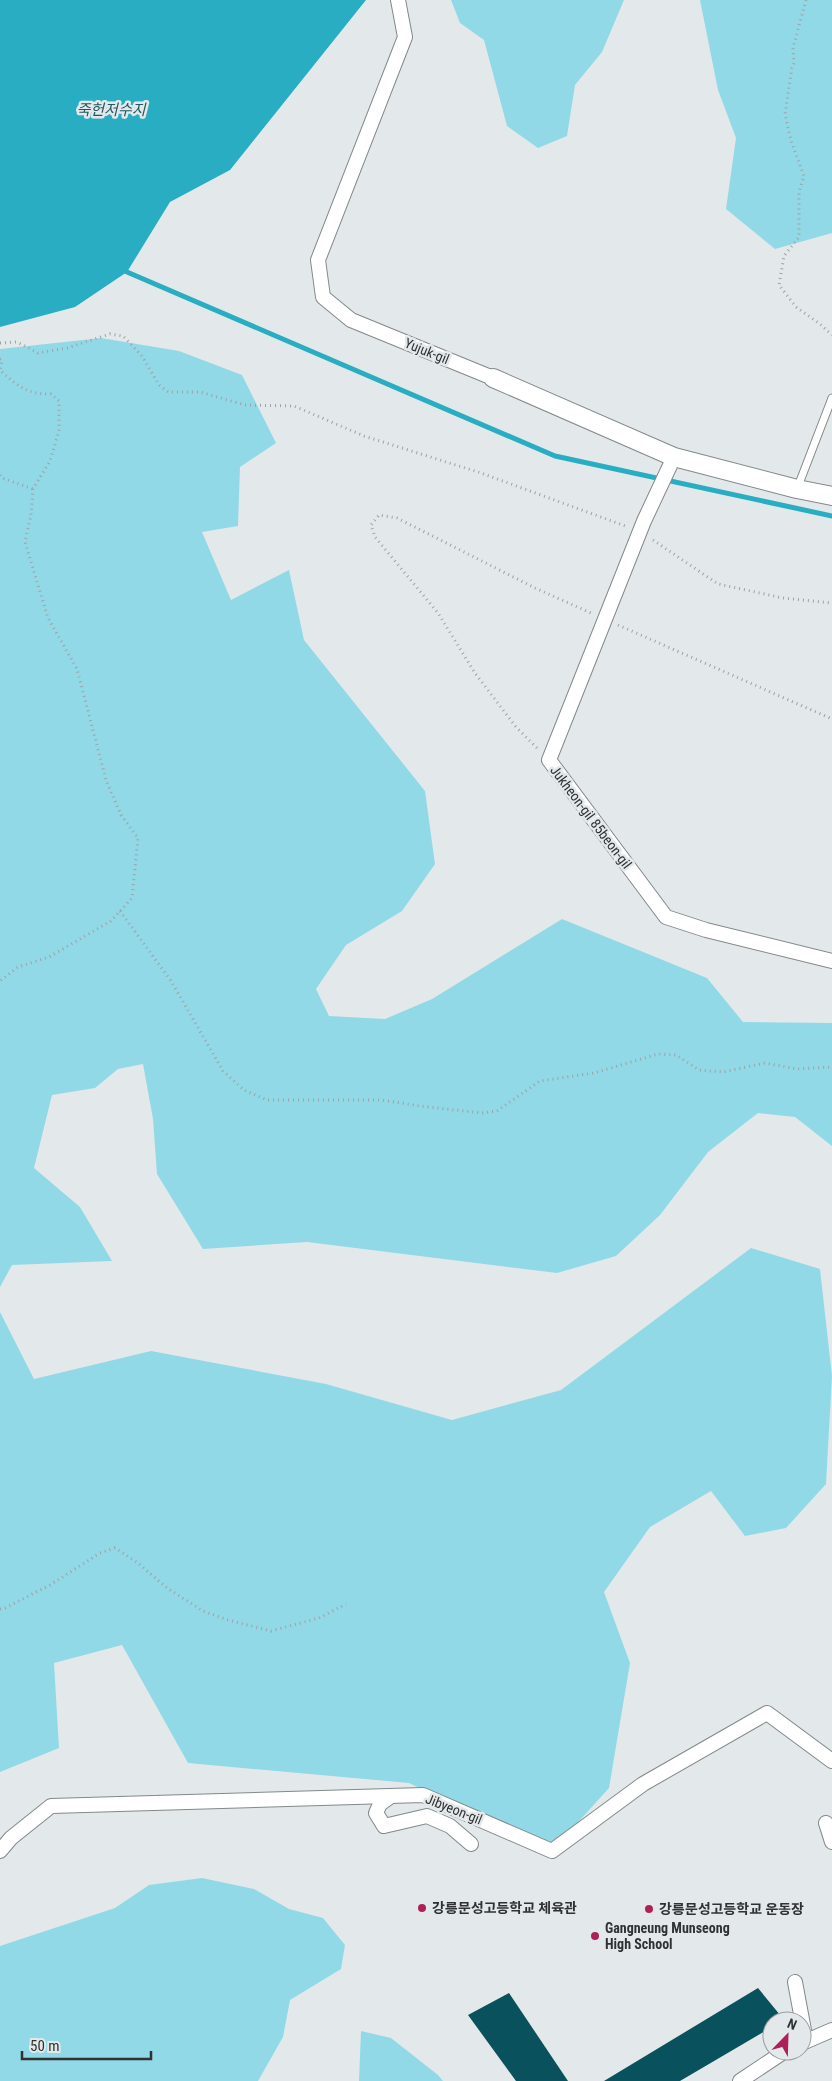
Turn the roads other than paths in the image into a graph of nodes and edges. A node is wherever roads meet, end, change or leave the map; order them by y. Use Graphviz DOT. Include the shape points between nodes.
graph roads {
  1 [pos="398,0"];
  2 [pos="494,378"];
  3 [pos="832,398"];
  4 [pos="674,457"];
  5 [pos="797,489"];
  6 [pos="832,496"];
  7 [pos="832,961"];
  8 [pos="832,1761"];
  9 [pos="391,1796"];
  10 [pos="826,1823"];
  11 [pos="832,1842"];
  12 [pos="471,1844"];
  13 [pos="0,1852"];
  14 [pos="795,1982"];
  15 [pos="799,2011"];
  16 [pos="832,2030"];
  17 [pos="812,2039"];
  18 [pos="770,2061"];
  19 [pos="740,2081"];
  1 -- 2 [label="street, Yujuk-gil" via="405,37 318,260 323,297 351,320"];
  2 -- 4 [label="street, Yujuk-gil"];
  3 -- 5 [label="lane"];
  4 -- 5 [label="street, Yujuk-gil"];
  4 -- 7 [label="street, Jukheon-gil 85beon-gil" via="642,526 549,760 666,917"];
  5 -- 6 [label="street, Yujuk-gil"];
  8 -- 9 [label="street, Jibyeon-gil" via="767,1713 643,1784 552,1851 422,1795"];
  9 -- 12 [label="street" via="380,1804 376,1813 384,1826 427,1816 450,1826"];
  9 -- 13 [label="street, Jibyeon-gil" via="51,1806 11,1838"];
  10 -- 11 [label="street"];
  14 -- 15 [label="street"];
  16 -- 17 [label="street"];
  18 -- 19 [label="street"];
}
